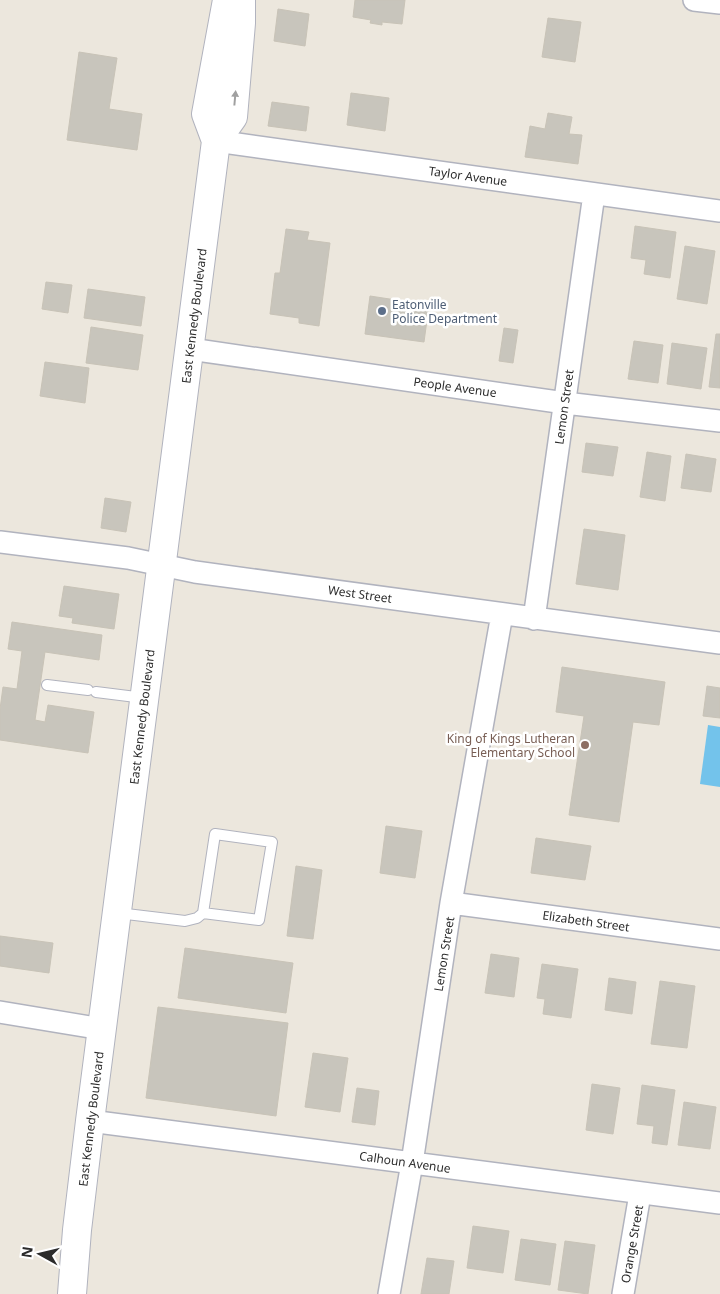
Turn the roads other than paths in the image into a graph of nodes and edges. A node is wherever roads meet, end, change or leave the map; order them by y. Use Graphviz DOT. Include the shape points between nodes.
graph roads {
  1 [pos="227,0"];
  2 [pos="242,0"];
  3 [pos="694,0"];
  4 [pos="720,4"];
  5 [pos="216,141"];
  6 [pos="594,194"];
  7 [pos="720,211"];
  8 [pos="190,349"];
  9 [pos="565,403"];
  10 [pos="720,421"];
  11 [pos="0,542"];
  12 [pos="162,565"];
  13 [pos="502,614"];
  14 [pos="534,619"];
  15 [pos="720,643"];
  16 [pos="47,685"];
  17 [pos="145,698"];
  18 [pos="452,904"];
  19 [pos="117,913"];
  20 [pos="203,913"];
  21 [pos="720,939"];
  22 [pos="0,1012"];
  23 [pos="102,1029"];
  24 [pos="90,1121"];
  25 [pos="412,1163"];
  26 [pos="640,1194"];
  27 [pos="720,1203"];
  28 [pos="72,1294"];
  29 [pos="389,1294"];
  30 [pos="623,1294"];
  1 -- 5 [label="main road, East Kennedy Boulevard" via="206,114"];
  5 -- 2 [label="main road, East Kennedy Boulevard, one-way" via="233,116"];
  3 -- 4 [label="street"];
  5 -- 6 [label="street, Taylor Avenue"];
  5 -- 8 [label="main road, East Kennedy Boulevard"];
  6 -- 7 [label="street, Taylor Avenue"];
  6 -- 9 [label="street, Lemon Street"];
  8 -- 9 [label="street, People Avenue"];
  8 -- 12 [label="main road, East Kennedy Boulevard"];
  9 -- 10 [label="street, People Avenue"];
  9 -- 14 [label="street, Lemon Street"];
  11 -- 12 [label="street, West Street"];
  12 -- 13 [label="street, West Street"];
  12 -- 17 [label="main road, East Kennedy Boulevard"];
  13 -- 14 [label="street, West Street"];
  13 -- 18 [label="street, Lemon Street"];
  14 -- 15 [label="street, West Street"];
  16 -- 17 [label="lane"];
  17 -- 19 [label="main road, East Kennedy Boulevard"];
  18 -- 21 [label="street, Elizabeth Street"];
  18 -- 25 [label="street, Lemon Street"];
  19 -- 20 [label="lane" via="185,921"];
  19 -- 23 [label="main road, East Kennedy Boulevard"];
  20 -- 20 [label="lane" via="215,834 272,842 259,920"];
  22 -- 23 [label="street"];
  23 -- 24 [label="main road, East Kennedy Boulevard"];
  24 -- 25 [label="street, Calhoun Avenue"];
  24 -- 28 [label="main road, East Kennedy Boulevard"];
  25 -- 26 [label="street, Calhoun Avenue"];
  25 -- 29 [label="street, Lemon Street"];
  26 -- 27 [label="street, Calhoun Avenue"];
  26 -- 30 [label="street, Orange Street"];
}
